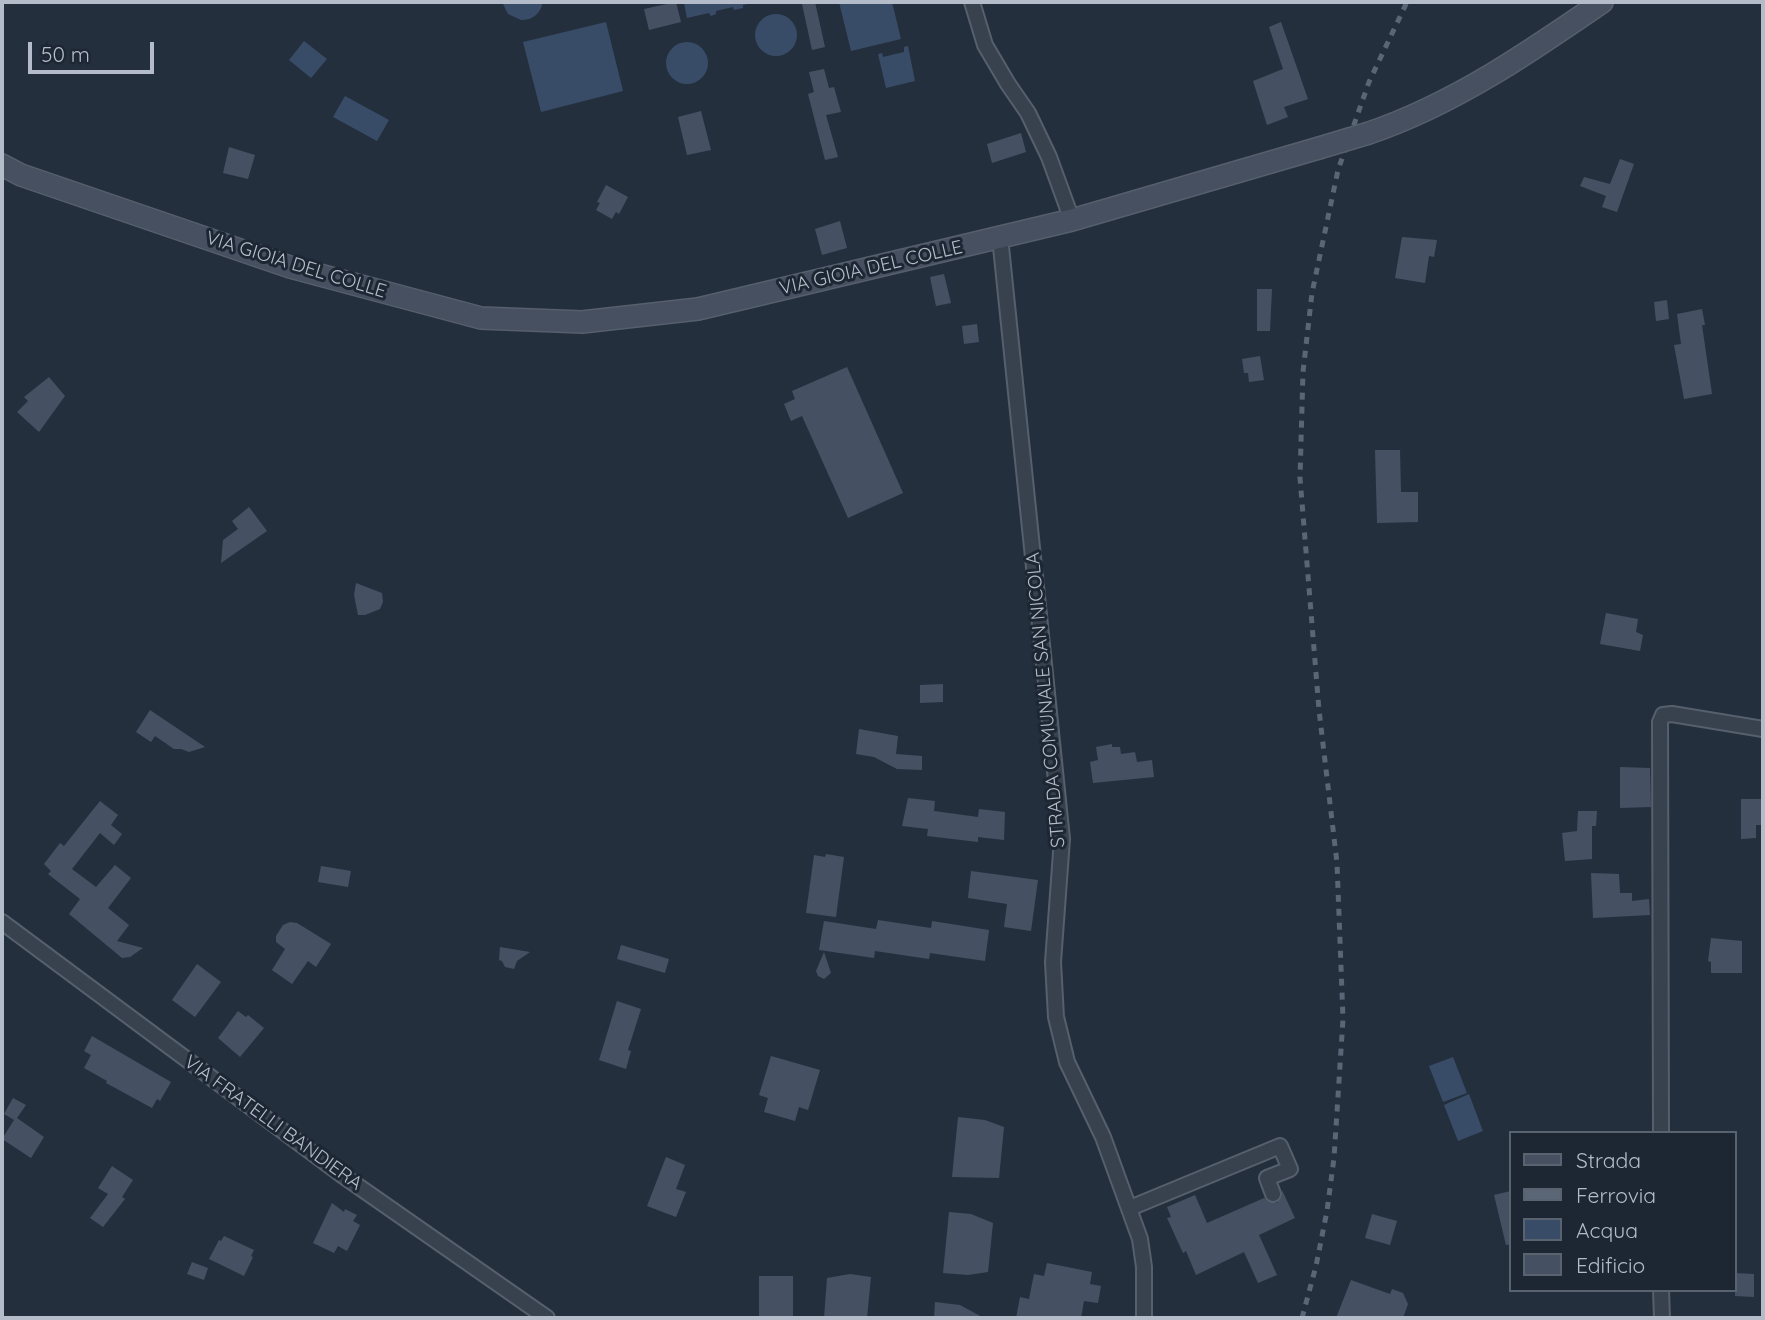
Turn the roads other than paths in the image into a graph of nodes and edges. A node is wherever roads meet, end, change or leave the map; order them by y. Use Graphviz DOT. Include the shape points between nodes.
graph roads {
  1 [pos="972,2"];
  2 [pos="1602,2"];
  3 [pos="2,165"];
  4 [pos="1072,220"];
  5 [pos="1000,237"];
  6 [pos="1763,729"];
  7 [pos="2,922"];
  8 [pos="1661,1131"];
  9 [pos="1273,1194"];
  10 [pos="1130,1208"];
  11 [pos="1661,1292"];
  12 [pos="1144,1317"];
  13 [pos="547,1318"];
  14 [pos="1662,1318"];
  1 -- 4 [label="street" via="985,45 1028,113"];
  2 -- 4 [label="main road, VIA GIOIA DEL COLLE, bridge" via="1458,94 1412,117"];
  3 -- 5 [label="main road, VIA GIOIA DEL COLLE" via="290,267 481,317 582,322 698,309"];
  4 -- 5 [label="main road, VIA GIOIA DEL COLLE"];
  5 -- 10 [label="street, STRADA COMUNALE SAN NICOLA" via="1062,839 1053,962 1056,1017 1068,1062"];
  6 -- 8 [label="street" via="1672,714 1663,715 1660,722"];
  7 -- 13 [label="street, VIA FRATELLI BANDIERA" via="342,1175"];
  9 -- 10 [label="street" via="1267,1178 1290,1169 1280,1146"];
  10 -- 12 [label="street, STRADA COMUNALE SAN NICOLA" via="1144,1266"];
  11 -- 14 [label="street"];
}
